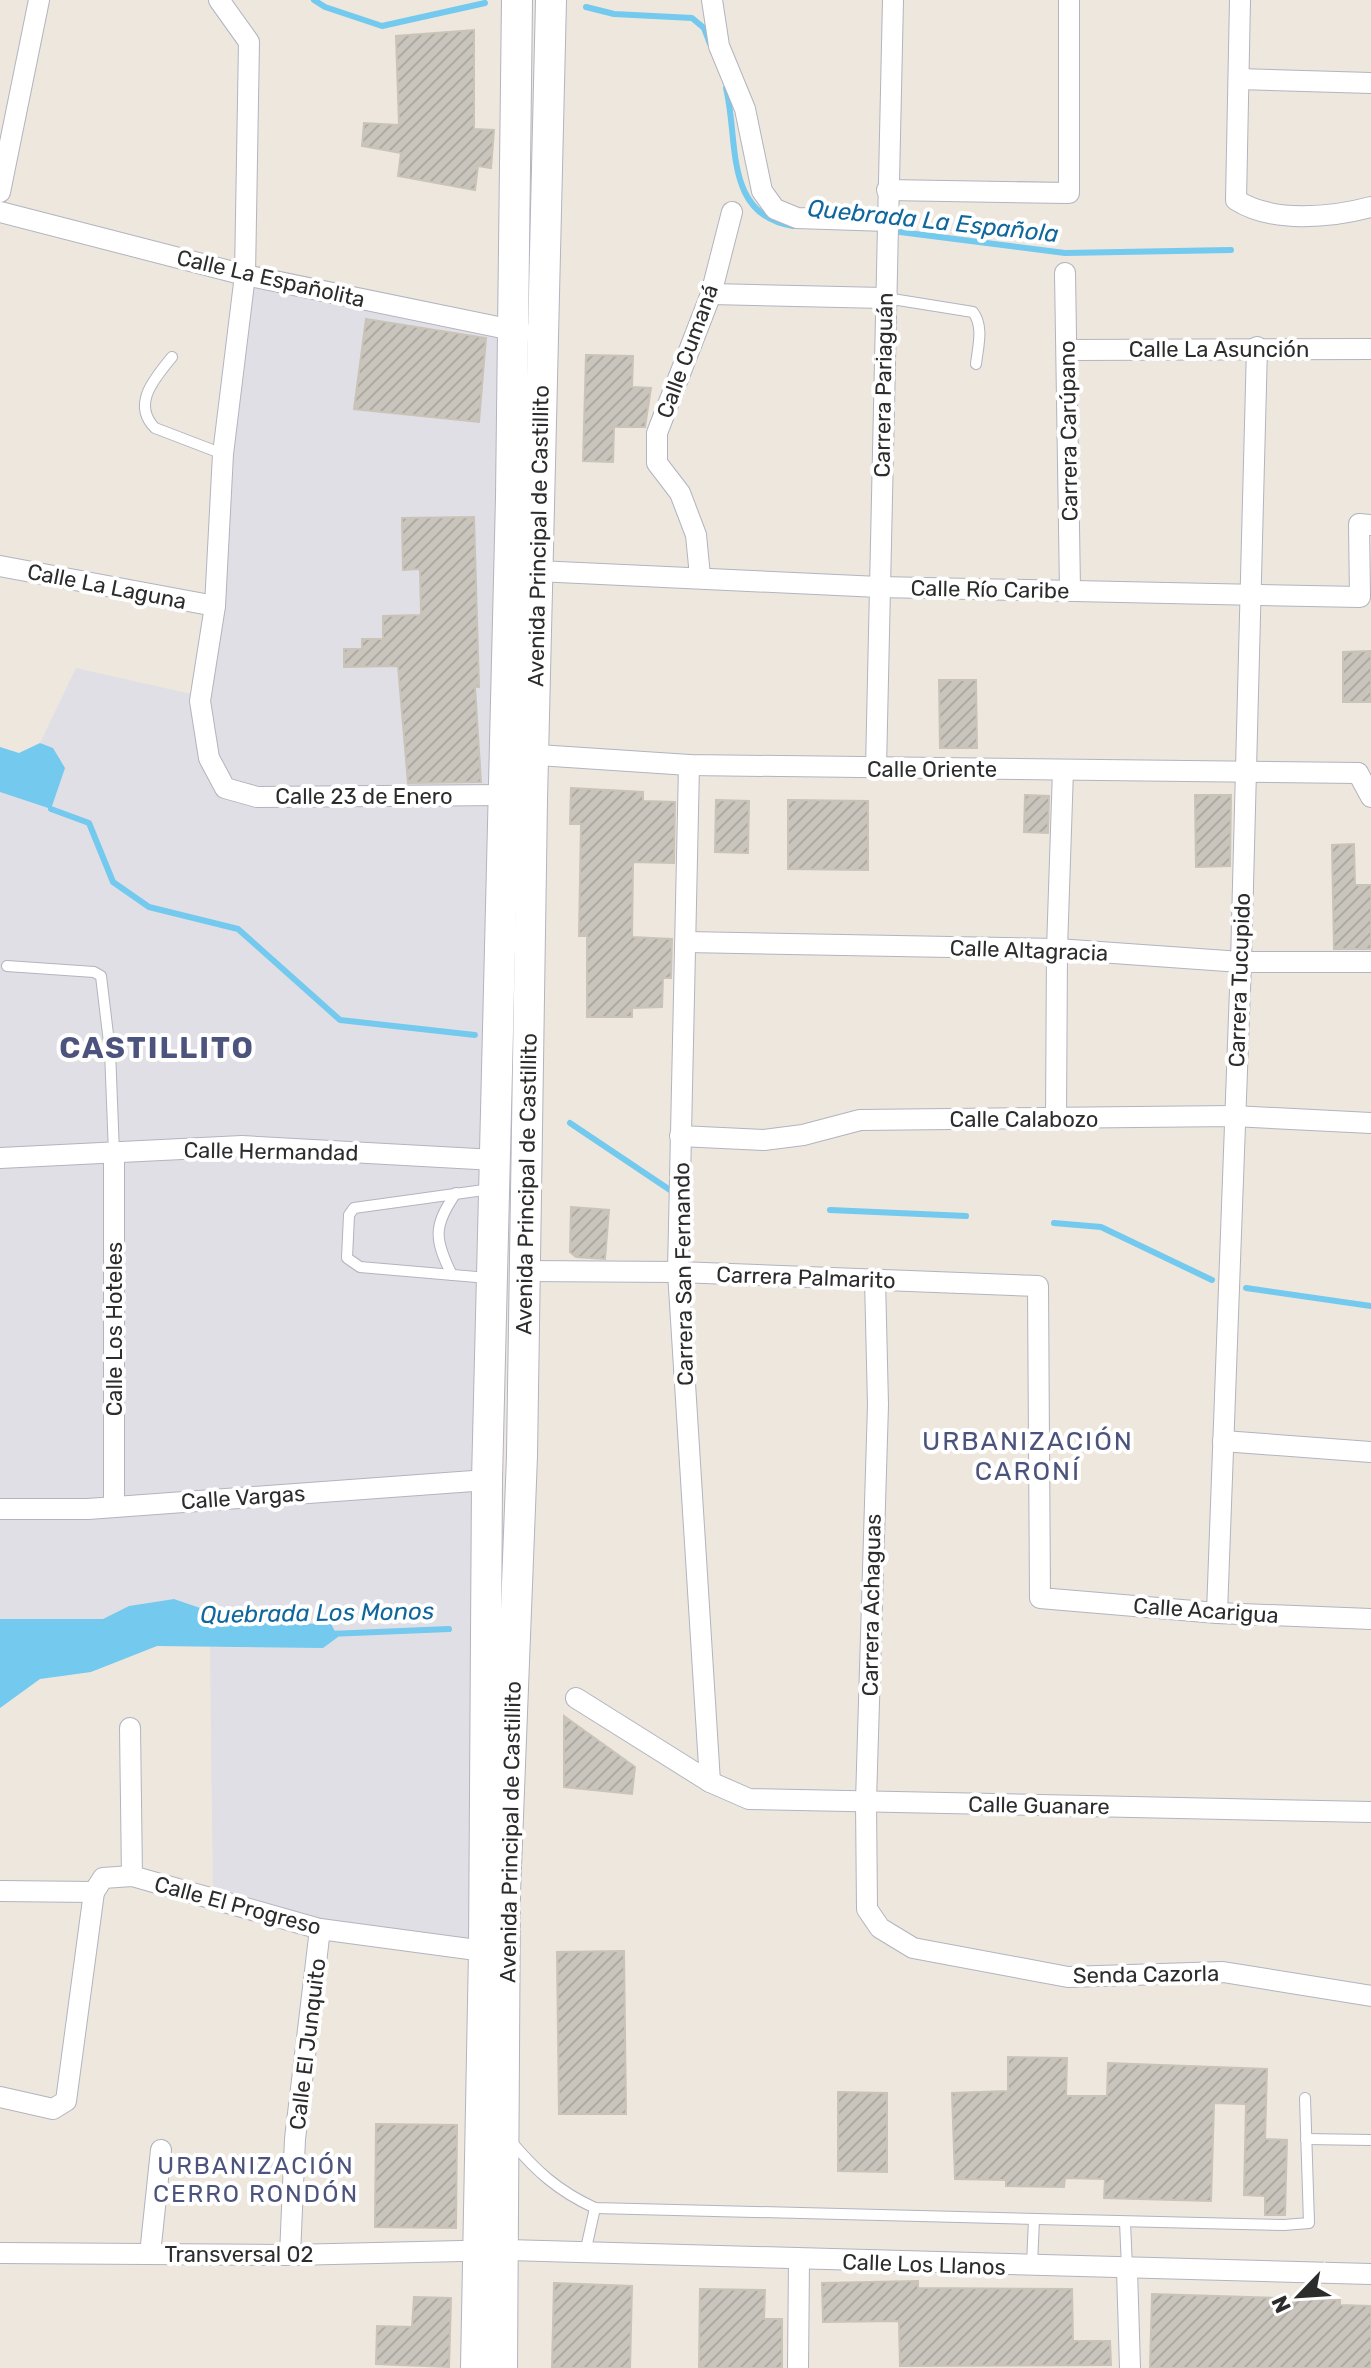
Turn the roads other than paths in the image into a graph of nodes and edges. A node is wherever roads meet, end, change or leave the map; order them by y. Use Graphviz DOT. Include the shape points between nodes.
graph roads {
  1 [pos="39,0"];
  2 [pos="219,0"];
  3 [pos="517,0"];
  4 [pos="551,0"];
  5 [pos="712,0"];
  6 [pos="893,0"];
  7 [pos="1069,0"];
  8 [pos="1240,0"];
  9 [pos="1239,79"];
  10 [pos="1371,83"];
  11 [pos="887,190"];
  12 [pos="0,192"];
  13 [pos="1371,207"];
  14 [pos="0,212"];
  15 [pos="732,212"];
  16 [pos="886,229"];
  17 [pos="1065,273"];
  18 [pos="245,275"];
  19 [pos="711,294"];
  20 [pos="884,298"];
  21 [pos="512,330"];
  22 [pos="543,336"];
  23 [pos="1257,347"];
  24 [pos="1371,349"];
  25 [pos="1068,350"];
  26 [pos="172,357"];
  27 [pos="976,364"];
  28 [pos="223,454"];
  29 [pos="1371,525"];
  30 [pos="0,566"];
  31 [pos="537,571"];
  32 [pos="700,576"];
  33 [pos="879,587"];
  34 [pos="1070,590"];
  35 [pos="1248,596"];
  36 [pos="215,606"];
  37 [pos="519,754"];
  38 [pos="689,765"];
  39 [pos="1365,768"];
  40 [pos="876,769"];
  41 [pos="1063,770"];
  42 [pos="1244,773"];
  43 [pos="504,795"];
  44 [pos="1371,797"];
  45 [pos="686,942"];
  46 [pos="1057,949"];
  47 [pos="1241,962"];
  48 [pos="1371,962"];
  49 [pos="7,966"];
  50 [pos="1233,1116"];
  51 [pos="1056,1120"];
  52 [pos="1371,1123"];
  53 [pos="680,1136"];
  54 [pos="114,1153"];
  55 [pos="0,1158"];
  56 [pos="494,1174"];
  57 [pos="456,1193"];
  58 [pos="525,1271"];
  59 [pos="678,1272"];
  60 [pos="452,1275"];
  61 [pos="492,1279"];
  62 [pos="875,1279"];
  63 [pos="1223,1441"];
  64 [pos="1371,1452"];
  65 [pos="487,1480"];
  66 [pos="114,1506"];
  67 [pos="0,1509"];
  68 [pos="1040,1598"];
  69 [pos="1217,1613"];
  70 [pos="1371,1619"];
  71 [pos="576,1698"];
  72 [pos="130,1728"];
  73 [pos="710,1782"];
  74 [pos="866,1801"];
  75 [pos="1371,1812"];
  76 [pos="132,1876"];
  77 [pos="0,1891"];
  78 [pos="94,1892"];
  79 [pos="880,1928"];
  80 [pos="320,1929"];
  81 [pos="484,1951"];
  82 [pos="1371,1996"];
  83 [pos="0,2097"];
  84 [pos="1305,2098"];
  85 [pos="505,2135"];
  86 [pos="1306,2139"];
  87 [pos="1371,2140"];
  88 [pos="161,2150"];
  89 [pos="595,2208"];
  90 [pos="1034,2219"];
  91 [pos="1125,2222"];
  92 [pos="491,2250"];
  93 [pos="0,2253"];
  94 [pos="585,2253"];
  95 [pos="150,2254"];
  96 [pos="290,2255"];
  97 [pos="799,2261"];
  98 [pos="1032,2267"];
  99 [pos="1127,2270"];
  100 [pos="1371,2274"];
  101 [pos="476,2368"];
  102 [pos="502,2368"];
  103 [pos="798,2368"];
  104 [pos="1130,2368"];
  1 -- 12 [label="street"];
  2 -- 18 [label="street" via="249,42"];
  3 -- 21 [label="main road, Avenida Principal de Castillito"];
  4 -- 22 [label="main road, Avenida Principal de Castillito"];
  5 -- 16 [label="street" via="719,46 745,109 762,191 775,209 797,218"];
  6 -- 11 [label="street, Carrera Pariaguán"];
  7 -- 11 [label="street" via="1069,193"];
  8 -- 9 [label="street"];
  9 -- 10 [label="street"];
  9 -- 13 [label="street" via="1236,200 1252,210 1301,216"];
  11 -- 16 [label="street, Carrera Pariaguán"];
  14 -- 18 [label="street, Calle La Españolita"];
  15 -- 19 [label="street, Calle Cumaná"];
  16 -- 20 [label="street, Carrera Pariaguán"];
  17 -- 25 [label="street, Carrera Carúpano"];
  18 -- 21 [label="street, Calle La Españolita"];
  18 -- 28 [label="street"];
  19 -- 20 [label="street"];
  19 -- 32 [label="street, Calle Cumaná" via="657,433 657,463 680,493 696,535"];
  20 -- 27 [label="lane" via="973,312 980,331"];
  20 -- 33 [label="street, Carrera Pariaguán"];
  21 -- 22 [label="street, Calle La Españolita"];
  21 -- 37 [label="main road, Avenida Principal de Castillito"];
  22 -- 31 [label="main road, Avenida Principal de Castillito"];
  23 -- 24 [label="street, Calle La Asunción"];
  23 -- 25 [label="street, Calle La Asunción"];
  23 -- 35 [label="street, Carrera Tucupido"];
  25 -- 34 [label="street, Carrera Carúpano"];
  26 -- 28 [label="lane" via="144,401 146,419 155,428"];
  28 -- 36 [label="street"];
  29 -- 35 [label="street, Calle Río Caribe" via="1359,524 1360,597"];
  30 -- 36 [label="street, Calle La Laguna"];
  31 -- 32 [label="street, Calle Río Caribe"];
  31 -- 37 [label="main road, Avenida Principal de Castillito"];
  32 -- 33 [label="street, Calle Río Caribe"];
  33 -- 34 [label="street, Calle Río Caribe"];
  33 -- 40 [label="street, Carrera Pariaguán"];
  34 -- 35 [label="street, Calle Río Caribe"];
  35 -- 42 [label="street, Carrera Tucupido"];
  36 -- 43 [label="street, Calle 23 de Enero" via="200,701 209,758 225,788 257,797"];
  37 -- 38 [label="street, Calle Oriente"];
  37 -- 43 [label="main road, Avenida Principal de Castillito"];
  37 -- 58 [label="main road, Avenida Principal de Castillito"];
  38 -- 40 [label="street, Calle Oriente"];
  38 -- 45 [label="street, Carrera San Fernando"];
  39 -- 42 [label="street, Calle Oriente"];
  39 -- 44 [label="street"];
  40 -- 41 [label="street, Calle Oriente"];
  41 -- 42 [label="street, Calle Oriente"];
  41 -- 46 [label="street"];
  42 -- 47 [label="street, Carrera Tucupido"];
  43 -- 56 [label="main road, Avenida Principal de Castillito"];
  45 -- 46 [label="street, Calle Altagracia"];
  45 -- 53 [label="street, Carrera San Fernando"];
  46 -- 47 [label="street, Calle Altagracia"];
  46 -- 51 [label="street"];
  47 -- 48 [label="street, Calle Altagracia"];
  47 -- 50 [label="street, Carrera Tucupido"];
  49 -- 54 [label="lane" via="101,976"];
  50 -- 51 [label="street, Calle Calabozo"];
  50 -- 52 [label="street, Calle Calabozo"];
  50 -- 63 [label="street, Carrera Tucupido"];
  51 -- 53 [label="street, Calle Calabozo" via="860,1120 764,1140"];
  53 -- 59 [label="street, Carrera San Fernando"];
  54 -- 55 [label="street, Calle Hermandad"];
  54 -- 56 [label="street, Calle Hermandad" via="242,1146"];
  54 -- 66 [label="street, Calle Los Hoteles"];
  56 -- 57 [label="lane"];
  56 -- 61 [label="main road, Avenida Principal de Castillito"];
  57 -- 60 [label="lane" via="441,1214 436,1235"];
  57 -- 60 [label="lane" via="361,1206 349,1215 347,1258 353,1265"];
  58 -- 59 [label="street, Carrera Palmarito"];
  58 -- 85 [label="main road, Avenida Principal de Castillito" via="505,1893"];
  59 -- 62 [label="street, Carrera Palmarito"];
  59 -- 73 [label="street, Carrera San Fernando"];
  60 -- 61 [label="lane"];
  61 -- 65 [label="main road, Avenida Principal de Castillito"];
  62 -- 68 [label="street, Carrera Palmarito" via="1038,1286"];
  62 -- 74 [label="street, Carrera Achaguas" via="878,1405"];
  63 -- 64 [label="street"];
  63 -- 69 [label="street, Carrera Tucupido"];
  65 -- 66 [label="street, Calle Vargas"];
  65 -- 81 [label="main road, Avenida Principal de Castillito"];
  66 -- 67 [label="street, Calle Vargas"];
  68 -- 69 [label="street, Calle Acarigua"];
  69 -- 70 [label="street, Calle Acarigua"];
  71 -- 73 [label="street, Calle Guanare"];
  72 -- 76 [label="street"];
  73 -- 74 [label="street, Calle Guanare" via="749,1799"];
  74 -- 75 [label="street, Calle Guanare"];
  74 -- 79 [label="street, Carrera Achaguas" via="867,1909"];
  76 -- 78 [label="street, Calle El Progreso" via="103,1878"];
  76 -- 80 [label="street, Calle El Progreso"];
  77 -- 78 [label="street, Calle El Progreso"];
  78 -- 83 [label="street" via="66,2101 53,2109"];
  79 -- 82 [label="street, Senda Cazorla" via="913,1948 1068,1977 1223,1972"];
  80 -- 81 [label="street, Calle El Progreso"];
  80 -- 96 [label="street, Calle El Junquito" via="295,2139"];
  81 -- 92 [label="main road, Avenida Principal de Castillito"];
  84 -- 86 [label="lane"];
  85 -- 89 [label="lane" via="536,2172"];
  85 -- 92 [label="main road, Avenida Principal de Castillito"];
  86 -- 87 [label="lane"];
  86 -- 91 [label="lane" via="1309,2223"];
  88 -- 95 [label="street"];
  89 -- 90 [label="lane"];
  89 -- 94 [label="lane"];
  90 -- 91 [label="lane"];
  90 -- 98 [label="lane"];
  91 -- 99 [label="lane"];
  92 -- 94 [label="street, Calle Los Llanos"];
  92 -- 96 [label="street, Transversal 02"];
  92 -- 101 [label="main road, Avenida Principal de Castillito"];
  92 -- 102 [label="main road, Avenida Principal de Castillito"];
  93 -- 95 [label="street, Transversal 02"];
  94 -- 97 [label="street, Calle Los Llanos"];
  95 -- 96 [label="street, Transversal 02"];
  97 -- 98 [label="street, Calle Los Llanos"];
  97 -- 103 [label="street"];
  98 -- 99 [label="street, Calle Los Llanos"];
  99 -- 100 [label="street, Calle Los Llanos"];
  99 -- 104 [label="street"];
}
